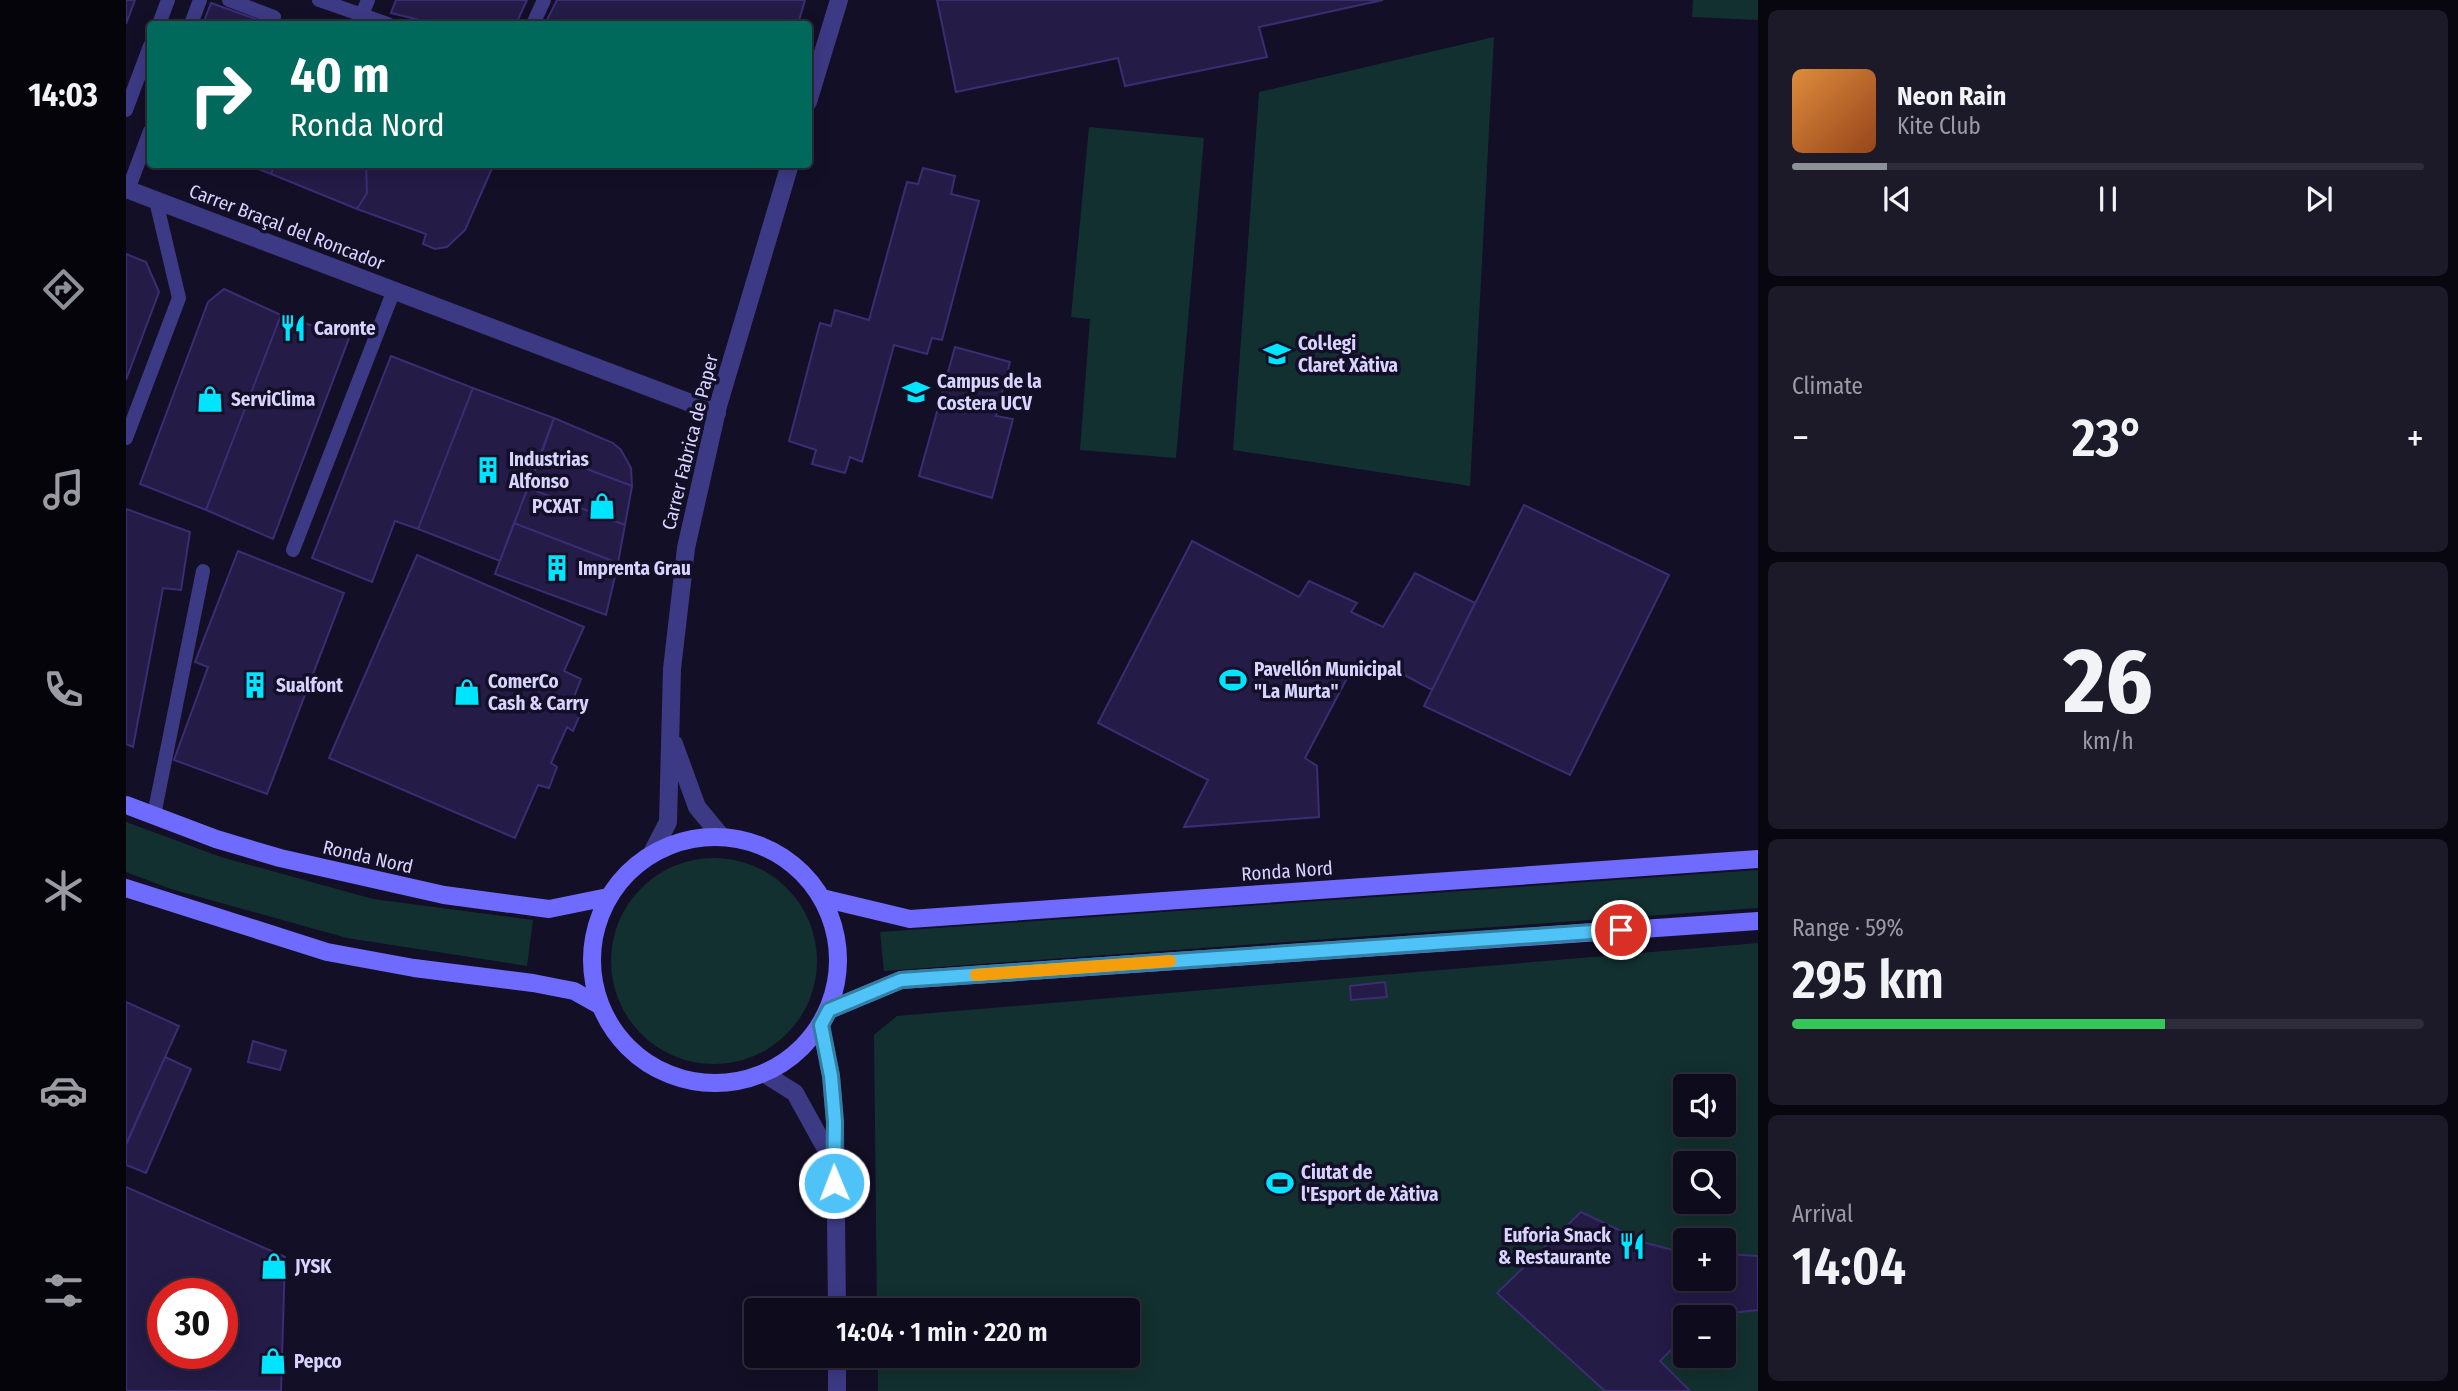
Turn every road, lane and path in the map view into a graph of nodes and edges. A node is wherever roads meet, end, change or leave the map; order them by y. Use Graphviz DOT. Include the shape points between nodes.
graph roads {
  1 [pos="168,0"];
  2 [pos="200,0"];
  3 [pos="229,0"];
  4 [pos="319,0"];
  5 [pos="368,0"];
  6 [pos="544,0"];
  7 [pos="839,0"];
  8 [pos="274,17"];
  9 [pos="361,17"];
  10 [pos="160,21"];
  11 [pos="192,21"];
  12 [pos="376,21"];
  13 [pos="534,21"];
  14 [pos="147,54"];
  15 [pos="812,89"];
  16 [pos="126,110"];
  17 [pos="147,139"];
  18 [pos="789,168"];
  19 [pos="127,190"];
  20 [pos="156,201"];
  21 [pos="394,290"];
  22 [pos="717,413"];
  23 [pos="126,438"];
  24 [pos="293,550"];
  25 [pos="203,571"];
  26 [pos="671,737"];
  27 [pos="126,805"];
  28 [pos="154,815"];
  29 [pos="721,836"];
  30 [pos="652,853"];
  31 [pos="1758,859"];
  32 [pos="126,888"];
  33 [pos="608,897"];
  34 [pos="822,898"];
  35 [pos="1758,920"];
  36 [pos="599,1005"];
  37 [pos="825,1017"];
  38 [pos="765,1074"];
  39 [pos="833,1162"];
  40 [pos="837,1298"];
  41 [pos="837,1368"];
  42 [pos="837,1391"];
  1 -- 10 [label="lane"];
  2 -- 11 [label="lane"];
  3 -- 8 [label="lane"];
  4 -- 9 [label="lane"];
  5 -- 9 [label="lane"];
  6 -- 13 [label="lane"];
  7 -- 15 [label="street"];
  9 -- 12 [label="lane"];
  14 -- 16 [label="lane"];
  17 -- 19 [label="lane"];
  18 -- 22 [label="street, Carrer Fabrica de Paper"];
  19 -- 20 [label="street, Carrer Braçal del Roncador"];
  20 -- 21 [label="street, Carrer Braçal del Roncador"];
  20 -- 23 [label="lane" via="179,298"];
  21 -- 22 [label="street, Carrer Braçal del Roncador"];
  21 -- 24 [label="lane"];
  22 -- 26 [label="street, Carrer Fabrica de Paper" via="680,584"];
  25 -- 28 [label="lane"];
  26 -- 29 [label="street, Carrer Fabrica de Paper" via="697,807"];
  26 -- 30 [label="street, Carrer Fabrica de Paper" via="667,822"];
  27 -- 28 [label="main road, Ronda Nord"];
  28 -- 33 [label="main road, Ronda Nord" via="280,858 444,895 549,909"];
  29 -- 30 [label="main road" via="685,840"];
  29 -- 34 [label="main road" via="761,845 796,867"];
  30 -- 33 [label="main road" via="626,872"];
  31 -- 34 [label="main road, Ronda Nord" via="911,919"];
  32 -- 36 [label="main road" via="327,952 573,990"];
  33 -- 36 [label="main road" via="594,931 591,968"];
  34 -- 37 [label="main road" via="836,934 839,972"];
  35 -- 37 [label="main road" via="901,980"];
  36 -- 38 [label="main road" via="615,1034 638,1058 667,1075 711,1084"];
  37 -- 38 [label="main road" via="797,1054"];
  37 -- 39 [label="street" via="835,1122"];
  38 -- 39 [label="street" via="795,1093"];
  39 -- 40 [label="street"];
  41 -- 42 [label="street"];
}
